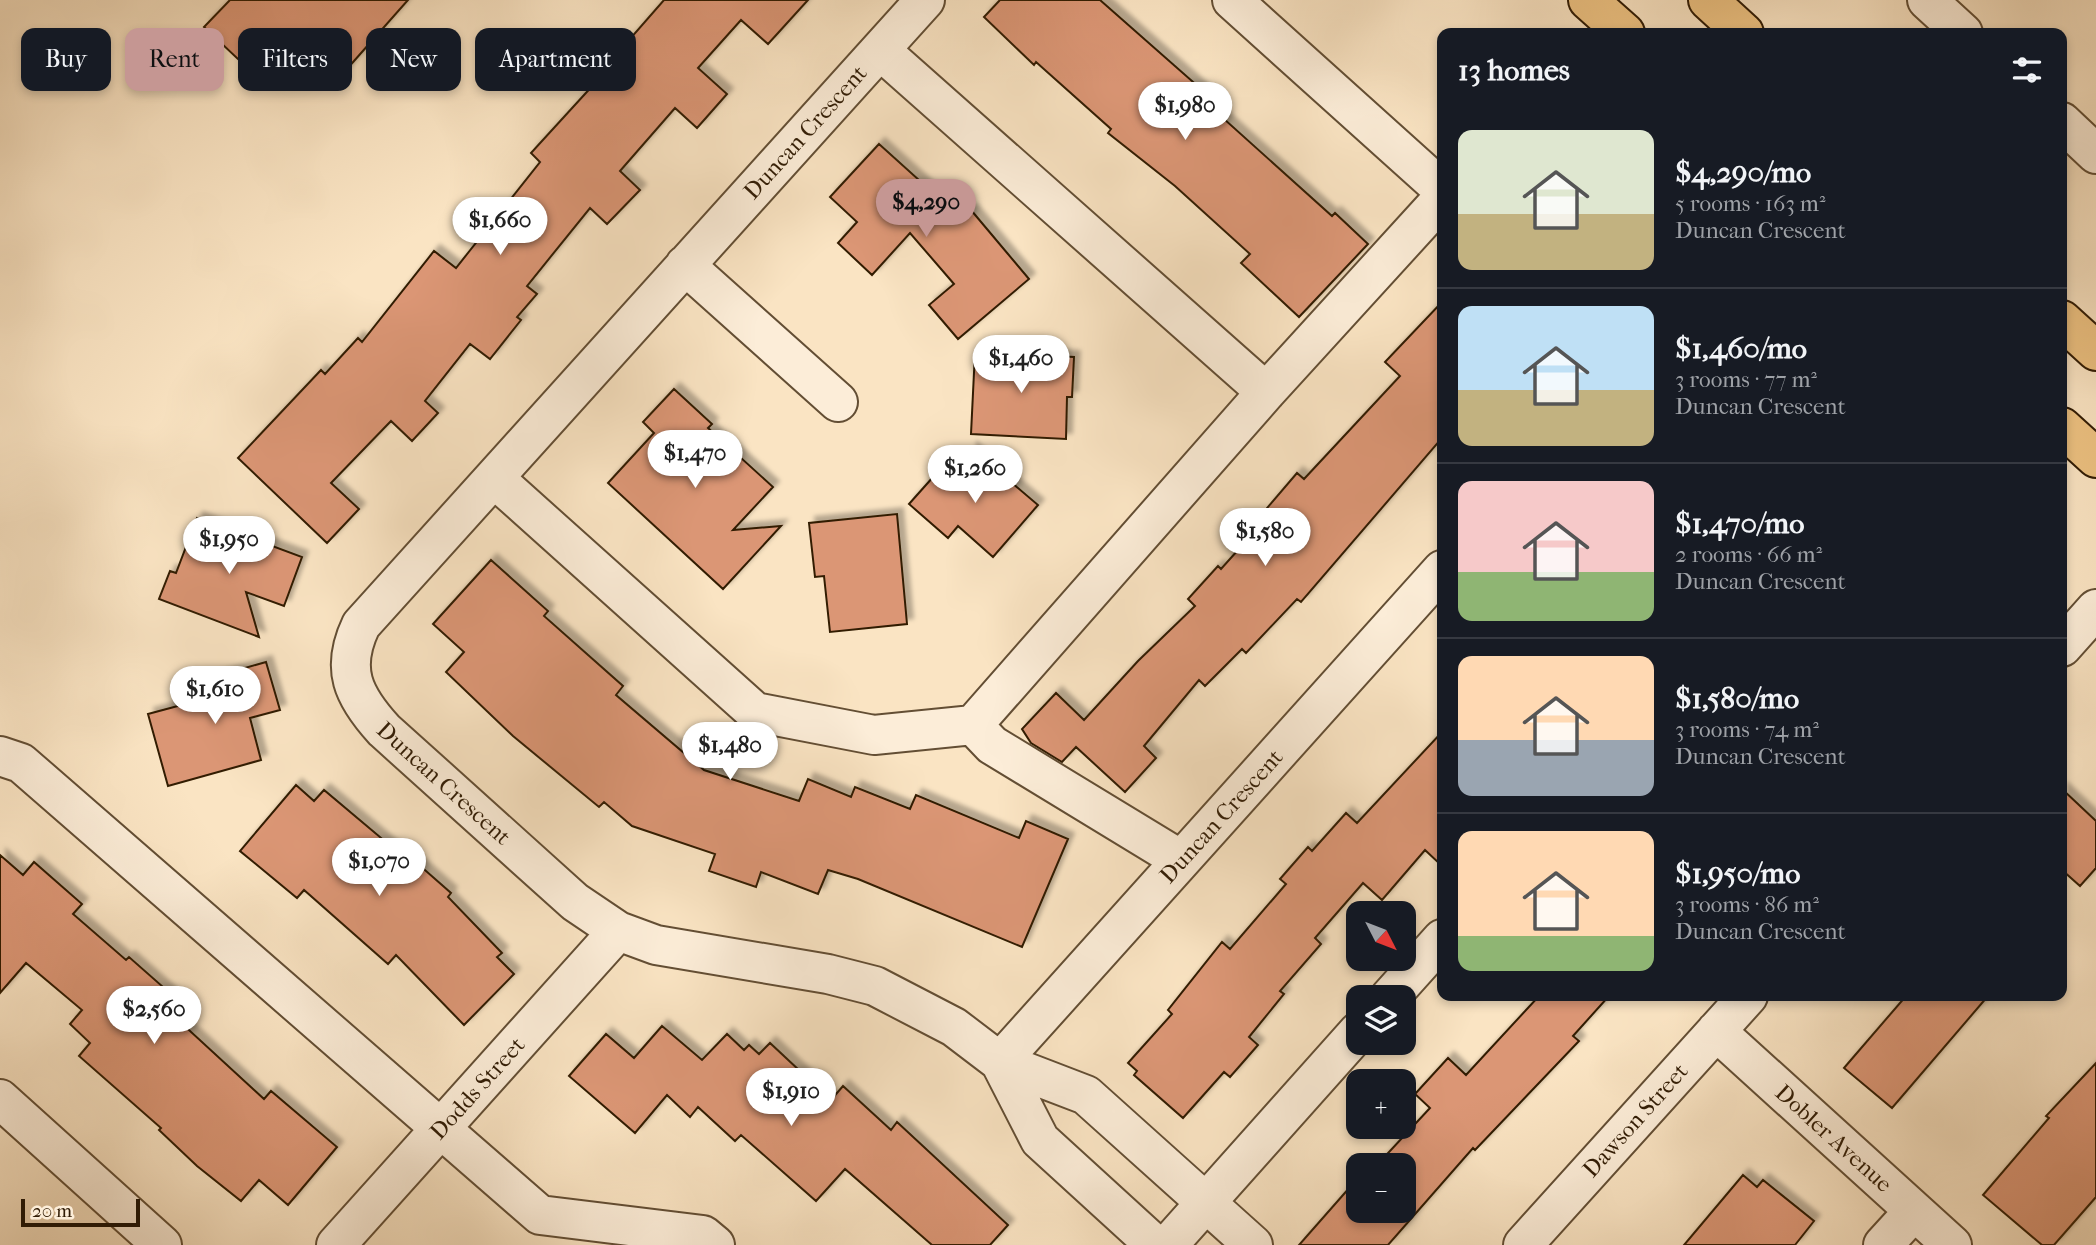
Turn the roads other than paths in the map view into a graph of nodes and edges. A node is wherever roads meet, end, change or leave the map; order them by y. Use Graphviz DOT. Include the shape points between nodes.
graph roads {
  1 [pos="925,0"];
  2 [pos="1232,0"];
  3 [pos="1588,0"];
  4 [pos="1707,0"];
  5 [pos="1927,0"];
  6 [pos="1619,28"];
  7 [pos="1738,28"];
  8 [pos="1958,28"];
  9 [pos="880,50"];
  10 [pos="2067,127"];
  11 [pos="2096,154"];
  12 [pos="1437,184"];
  13 [pos="1437,204"];
  14 [pos="685,265"];
  15 [pos="2067,325"];
  16 [pos="2096,351"];
  17 [pos="1266,392"];
  18 [pos="838,402"];
  19 [pos="2067,432"];
  20 [pos="2096,458"];
  21 [pos="494,478"];
  22 [pos="1437,576"];
  23 [pos="2096,609"];
  24 [pos="2067,641"];
  25 [pos="973,725"];
  26 [pos="0,756"];
  27 [pos="1181,860"];
  28 [pos="618,931"];
  29 [pos="1437,945"];
  30 [pos="1401,985"];
  31 [pos="1743,1001"];
  32 [pos="1716,1031"];
  33 [pos="1346,1046"];
  34 [pos="1000,1062"];
  35 [pos="0,1099"];
  36 [pos="440,1129"];
  37 [pos="1206,1203"];
  38 [pos="1914,1211"];
  39 [pos="162,1245"];
  40 [pos="336,1245"];
  41 [pos="715,1245"];
  42 [pos="1155,1245"];
  43 [pos="1168,1245"];
  44 [pos="1253,1245"];
  45 [pos="1523,1245"];
  46 [pos="1883,1245"];
  47 [pos="1952,1245"];
  1 -- 9 [label="street, Duncan Crescent"];
  2 -- 12 [label="street"];
  3 -- 6 [label="main road"];
  4 -- 7 [label="main road"];
  5 -- 8 [label="street"];
  9 -- 14 [label="street, Duncan Crescent"];
  9 -- 17 [label="street"];
  10 -- 11 [label="street"];
  13 -- 17 [label="street"];
  14 -- 18 [label="street"];
  14 -- 21 [label="street, Duncan Crescent"];
  15 -- 16 [label="main road"];
  17 -- 25 [label="street"];
  19 -- 20 [label="main road"];
  21 -- 25 [label="street" via="755,712 874,735"];
  21 -- 28 [label="street, Duncan Crescent" via="361,625 349,664 354,685 384,730 575,902"];
  22 -- 27 [label="street, Duncan Crescent"];
  23 -- 24 [label="street"];
  25 -- 27 [label="street" via="992,745"];
  26 -- 36 [label="street" via="21,763"];
  27 -- 34 [label="street, Duncan Crescent"];
  28 -- 34 [label="street, Duncan Crescent" via="656,945 875,986 954,1027"];
  28 -- 36 [label="street, Dodds Street"];
  29 -- 30 [label="street"];
  31 -- 32 [label="street, Dawson Street"];
  32 -- 38 [label="street, Dobler Avenue"];
  32 -- 45 [label="street, Dawson Street"];
  33 -- 37 [label="street"];
  34 -- 37 [label="street, Duncan Crescent" via="1086,1095"];
  34 -- 42 [label="street, Duncan Crescent" via="1040,1140"];
  35 -- 39 [label="street"];
  36 -- 40 [label="street, Dodds Street"];
  36 -- 41 [label="street" via="540,1215 703,1236"];
  37 -- 43 [label="street"];
  37 -- 44 [label="street, Duncan Crescent"];
  38 -- 46 [label="street"];
  38 -- 47 [label="street, Dobler Avenue"];
}
